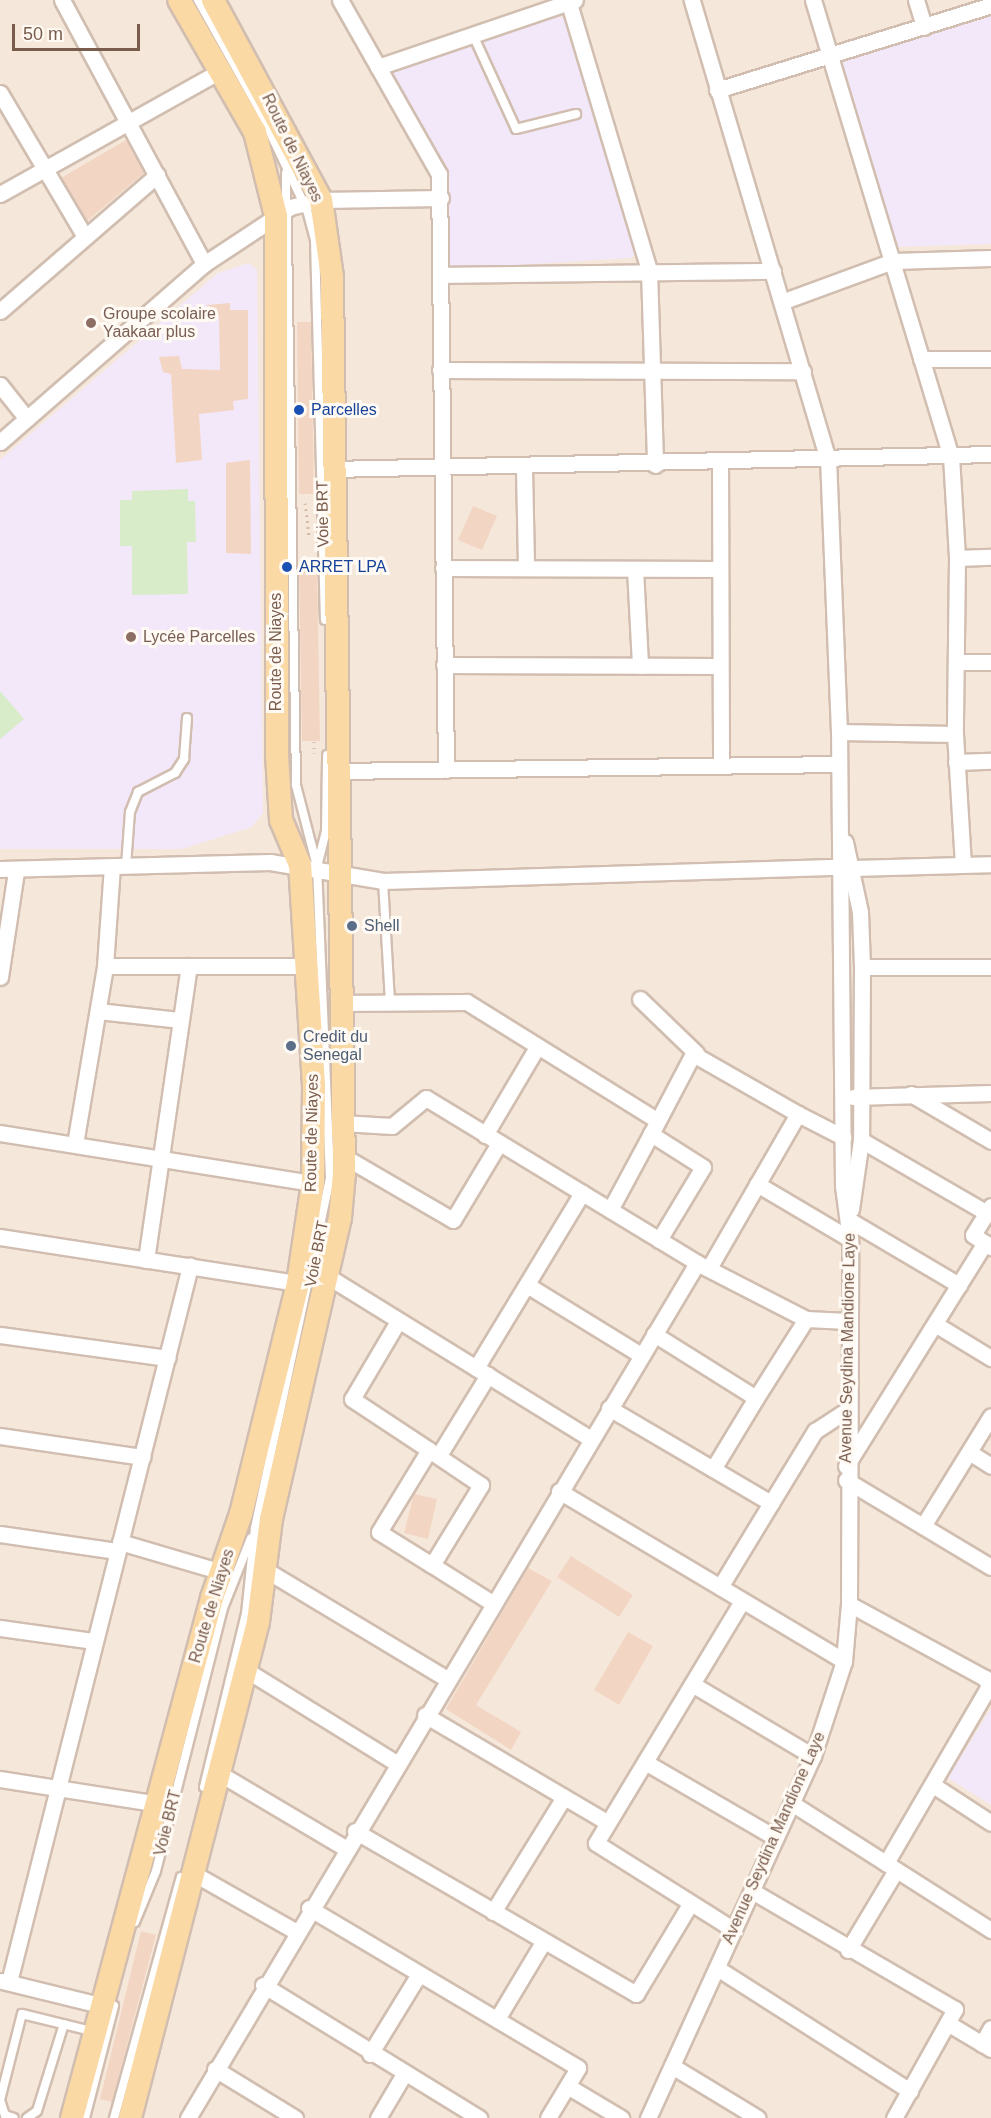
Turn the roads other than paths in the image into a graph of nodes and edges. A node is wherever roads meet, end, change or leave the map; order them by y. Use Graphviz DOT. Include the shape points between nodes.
graph roads {
  1 [pos="62,0"];
  2 [pos="179,0"];
  3 [pos="198,0"];
  4 [pos="213,0"];
  5 [pos="340,0"];
  6 [pos="692,0"];
  7 [pos="813,0"];
  8 [pos="916,0"];
  9 [pos="570,1"];
  10 [pos="991,5"];
  11 [pos="924,27"];
  12 [pos="473,35"];
  13 [pos="830,56"];
  14 [pos="378,67"];
  15 [pos="220,71"];
  16 [pos="717,90"];
  17 [pos="0,93"];
  18 [pos="576,114"];
  19 [pos="131,121"];
  20 [pos="285,166"];
  21 [pos="46,169"];
  22 [pos="157,175"];
  23 [pos="0,194"];
  24 [pos="441,198"];
  25 [pos="297,206"];
  26 [pos="85,237"];
  27 [pos="991,258"];
  28 [pos="894,261"];
  29 [pos="204,264"];
  30 [pos="649,270"];
  31 [pos="773,272"];
  32 [pos="441,275"];
  33 [pos="784,301"];
  34 [pos="0,311"];
  35 [pos="991,359"];
  36 [pos="921,360"];
  37 [pos="651,369"];
  38 [pos="440,370"];
  39 [pos="803,371"];
  40 [pos="0,385"];
  41 [pos="27,419"];
  42 [pos="0,442"];
  43 [pos="991,454"];
  44 [pos="951,456"];
  45 [pos="828,460"];
  46 [pos="720,463"];
  47 [pos="655,465"];
  48 [pos="332,469"];
  49 [pos="441,469"];
  50 [pos="524,469"];
  51 [pos="991,557"];
  52 [pos="957,558"];
  53 [pos="443,568"];
  54 [pos="526,568"];
  55 [pos="636,569"];
  56 [pos="719,569"];
  57 [pos="957,662"];
  58 [pos="991,662"];
  59 [pos="444,665"];
  60 [pos="640,666"];
  61 [pos="720,666"];
  62 [pos="188,718"];
  63 [pos="839,732"];
  64 [pos="955,734"];
  65 [pos="991,761"];
  66 [pos="956,762"];
  67 [pos="839,765"];
  68 [pos="722,766"];
  69 [pos="446,770"];
  70 [pos="337,771"];
  71 [pos="963,864"];
  72 [pos="991,864"];
  73 [pos="119,866"];
  74 [pos="318,868"];
  75 [pos="845,868"];
  76 [pos="0,869"];
  77 [pos="16,871"];
  78 [pos="383,881"];
  79 [pos="105,966"];
  80 [pos="189,966"];
  81 [pos="309,966"];
  82 [pos="862,967"];
  83 [pos="991,967"];
  84 [pos="0,977"];
  85 [pos="640,999"];
  86 [pos="339,1003"];
  87 [pos="390,1003"];
  88 [pos="98,1011"];
  89 [pos="179,1020"];
  90 [pos="537,1047"];
  91 [pos="696,1053"];
  92 [pos="910,1094"];
  93 [pos="991,1094"];
  94 [pos="863,1096"];
  95 [pos="844,1098"];
  96 [pos="798,1114"];
  97 [pos="342,1123"];
  98 [pos="653,1126"];
  99 [pos="0,1132"];
  100 [pos="485,1135"];
  101 [pos="843,1137"];
  102 [pos="861,1140"];
  103 [pos="991,1142"];
  104 [pos="499,1143"];
  105 [pos="75,1144"];
  106 [pos="342,1156"];
  107 [pos="160,1158"];
  108 [pos="313,1183"];
  109 [pos="757,1184"];
  110 [pos="582,1194"];
  111 [pos="989,1209"];
  112 [pos="610,1210"];
  113 [pos="849,1221"];
  114 [pos="0,1237"];
  115 [pos="850,1239"];
  116 [pos="659,1240"];
  117 [pos="988,1245"];
  118 [pos="146,1260"];
  119 [pos="703,1265"];
  120 [pos="190,1266"];
  121 [pos="327,1276"];
  122 [pos="297,1283"];
  123 [pos="526,1285"];
  124 [pos="959,1285"];
  125 [pos="806,1319"];
  126 [pos="848,1321"];
  127 [pos="397,1323"];
  128 [pos="934,1324"];
  129 [pos="654,1334"];
  130 [pos="0,1335"];
  131 [pos="641,1355"];
  132 [pos="166,1358"];
  133 [pos="991,1358"];
  134 [pos="482,1371"];
  135 [pos="756,1398"];
  136 [pos="609,1408"];
  137 [pos="847,1410"];
  138 [pos="991,1416"];
  139 [pos="0,1436"];
  140 [pos="591,1439"];
  141 [pos="434,1452"];
  142 [pos="969,1452"];
  143 [pos="142,1457"];
  144 [pos="991,1466"];
  145 [pos="713,1469"];
  146 [pos="846,1473"];
  147 [pos="559,1491"];
  148 [pos="771,1503"];
  149 [pos="924,1526"];
  150 [pos="255,1528"];
  151 [pos="0,1534"];
  152 [pos="118,1546"];
  153 [pos="989,1560"];
  154 [pos="432,1565"];
  155 [pos="264,1569"];
  156 [pos="222,1572"];
  157 [pos="720,1587"];
  158 [pos="742,1600"];
  159 [pos="492,1603"];
  160 [pos="849,1604"];
  161 [pos="0,1629"];
  162 [pos="94,1641"];
  163 [pos="844,1661"];
  164 [pos="246,1670"];
  165 [pos="447,1679"];
  166 [pos="692,1684"];
  167 [pos="425,1715"];
  168 [pos="813,1756"];
  169 [pos="645,1762"];
  170 [pos="396,1763"];
  171 [pos="217,1772"];
  172 [pos="0,1779"];
  173 [pos="933,1785"];
  174 [pos="56,1787"];
  175 [pos="564,1797"];
  176 [pos="159,1804"];
  177 [pos="793,1804"];
  178 [pos="608,1823"];
  179 [pos="991,1823"];
  180 [pos="355,1831"];
  181 [pos="776,1838"];
  182 [pos="345,1848"];
  183 [pos="891,1867"];
  184 [pos="191,1872"];
  185 [pos="752,1891"];
  186 [pos="690,1904"];
  187 [pos="309,1908"];
  188 [pos="493,1912"];
  189 [pos="734,1930"];
  190 [pos="991,1930"];
  191 [pos="295,1931"];
  192 [pos="543,1942"];
  193 [pos="848,1950"];
  194 [pos="717,1968"];
  195 [pos="419,1974"];
  196 [pos="5,1982"];
  197 [pos="263,1985"];
  198 [pos="104,2006"];
  199 [pos="497,2019"];
  200 [pos="64,2024"];
  201 [pos="949,2024"];
  202 [pos="991,2028"];
  203 [pos="96,2032"];
  204 [pos="987,2046"];
  205 [pos="370,2054"];
  206 [pos="672,2066"];
  207 [pos="215,2069"];
  208 [pos="404,2074"];
  209 [pos="569,2087"];
  210 [pos="910,2091"];
  211 [pos="0,2100"];
  212 [pos="14,2118"];
  213 [pos="27,2118"];
  214 [pos="72,2118"];
  215 [pos="85,2118"];
  216 [pos="114,2118"];
  217 [pos="130,2118"];
  218 [pos="188,2118"];
  219 [pos="295,2118"];
  220 [pos="378,2118"];
  221 [pos="479,2118"];
  222 [pos="548,2118"];
  223 [pos="621,2118"];
  224 [pos="648,2118"];
  225 [pos="758,2118"];
  226 [pos="894,2118"];
  1 -- 19 [label="street"];
  2 -- 15 [label="main road, Route de Niayes"];
  3 -- 20 [label="lane, Voie BRT"];
  4 -- 25 [label="main road, Route de Niayes"];
  5 -- 14 [label="street"];
  6 -- 16 [label="street"];
  7 -- 13 [label="street"];
  8 -- 11 [label="street"];
  9 -- 12 [label="street"];
  9 -- 30 [label="street"];
  10 -- 11 [label="street"];
  11 -- 13 [label="street"];
  12 -- 14 [label="street"];
  12 -- 18 [label="lane" via="516,129"];
  13 -- 16 [label="street"];
  13 -- 28 [label="street"];
  14 -- 24 [label="street" via="439,174"];
  15 -- 19 [label="street"];
  15 -- 25 [label="main road, Route de Niayes"];
  16 -- 31 [label="street"];
  17 -- 21 [label="street"];
  19 -- 21 [label="street"];
  19 -- 22 [label="street"];
  20 -- 25 [label="lane, Voie BRT"];
  20 -- 25 [label="lane, Voie BRT"];
  21 -- 23 [label="street"];
  21 -- 26 [label="street"];
  22 -- 26 [label="street"];
  22 -- 29 [label="street"];
  24 -- 25 [label="street"];
  24 -- 32 [label="street"];
  25 -- 29 [label="street"];
  25 -- 48 [label="main road, Route de Niayes" via="332,277"];
  25 -- 74 [label="lane, Voie BRT" via="319,273 328,786"];
  25 -- 74 [label="main road, Route de Niayes" via="277,764 281,820"];
  26 -- 34 [label="street"];
  27 -- 28 [label="street"];
  28 -- 33 [label="street"];
  28 -- 36 [label="street"];
  29 -- 41 [label="street"];
  30 -- 31 [label="street"];
  30 -- 32 [label="street"];
  30 -- 37 [label="street"];
  31 -- 33 [label="street"];
  32 -- 38 [label="street"];
  33 -- 39 [label="street"];
  35 -- 36 [label="street"];
  36 -- 44 [label="street"];
  37 -- 38 [label="street"];
  37 -- 39 [label="street"];
  37 -- 47 [label="street"];
  38 -- 49 [label="street"];
  39 -- 45 [label="street"];
  40 -- 41 [label="street"];
  41 -- 42 [label="street"];
  43 -- 44 [label="street"];
  44 -- 45 [label="street"];
  44 -- 52 [label="street"];
  45 -- 46 [label="street"];
  45 -- 63 [label="street"];
  46 -- 47 [label="street"];
  46 -- 56 [label="street"];
  47 -- 50 [label="street"];
  48 -- 49 [label="street"];
  48 -- 70 [label="main road, Route de Niayes"];
  49 -- 50 [label="street"];
  49 -- 53 [label="street"];
  50 -- 54 [label="street"];
  51 -- 52 [label="street"];
  52 -- 57 [label="street"];
  53 -- 54 [label="street"];
  53 -- 59 [label="street"];
  54 -- 55 [label="street"];
  55 -- 56 [label="street"];
  55 -- 60 [label="street"];
  56 -- 61 [label="street"];
  57 -- 58 [label="street"];
  57 -- 64 [label="street"];
  59 -- 60 [label="street"];
  59 -- 69 [label="street"];
  60 -- 61 [label="street"];
  61 -- 68 [label="street"];
  62 -- 73 [label="lane" via="184,759 174,773 138,792"];
  63 -- 64 [label="street"];
  63 -- 67 [label="street"];
  64 -- 66 [label="street"];
  65 -- 66 [label="street"];
  66 -- 71 [label="street"];
  67 -- 68 [label="street"];
  67 -- 75 [label="street"];
  68 -- 69 [label="street"];
  69 -- 70 [label="street"];
  70 -- 74 [label="main road, Route de Niayes"];
  71 -- 72 [label="street"];
  71 -- 75 [label="street"];
  73 -- 74 [label="street"];
  73 -- 77 [label="street"];
  73 -- 79 [label="street"];
  74 -- 78 [label="street"];
  74 -- 81 [label="main road, Route de Niayes"];
  74 -- 86 [label="main road, Route de Niayes"];
  74 -- 150 [label="lane, Voie BRT" via="330,1177"];
  75 -- 78 [label="street"];
  75 -- 82 [label="street"];
  75 -- 95 [label="street"];
  76 -- 77 [label="street"];
  77 -- 84 [label="street"];
  78 -- 87 [label="lane"];
  79 -- 80 [label="street"];
  79 -- 88 [label="street"];
  80 -- 81 [label="street"];
  80 -- 89 [label="street"];
  81 -- 108 [label="main road, Route de Niayes"];
  82 -- 83 [label="street"];
  82 -- 94 [label="street"];
  85 -- 91 [label="street"];
  86 -- 87 [label="street"];
  86 -- 97 [label="main road, Route de Niayes"];
  87 -- 90 [label="street" via="467,1002"];
  88 -- 89 [label="street"];
  88 -- 105 [label="street"];
  89 -- 107 [label="street"];
  90 -- 98 [label="street"];
  90 -- 100 [label="street"];
  91 -- 96 [label="street"];
  91 -- 98 [label="street"];
  92 -- 93 [label="street"];
  92 -- 94 [label="street"];
  92 -- 103 [label="street"];
  94 -- 95 [label="street"];
  94 -- 102 [label="street"];
  95 -- 101 [label="street"];
  96 -- 101 [label="street"];
  96 -- 109 [label="street"];
  97 -- 100 [label="street" via="392,1126 426,1098"];
  97 -- 106 [label="main road, Route de Niayes"];
  98 -- 112 [label="street"];
  98 -- 116 [label="street" via="703,1167"];
  99 -- 105 [label="street"];
  100 -- 104 [label="street"];
  101 -- 113 [label="street"];
  102 -- 111 [label="street"];
  102 -- 113 [label="street"];
  104 -- 106 [label="street" via="453,1220"];
  104 -- 110 [label="street"];
  105 -- 107 [label="street"];
  106 -- 121 [label="main road, Route de Niayes" via="340,1218"];
  107 -- 108 [label="street"];
  107 -- 118 [label="street"];
  108 -- 122 [label="main road, Route de Niayes"];
  109 -- 115 [label="street"];
  109 -- 119 [label="street"];
  110 -- 112 [label="street"];
  110 -- 123 [label="street"];
  111 -- 117 [label="street" via="974,1235"];
  112 -- 116 [label="street"];
  113 -- 115 [label="street, Avenue Seydina Mandione Laye"];
  113 -- 124 [label="street"];
  114 -- 118 [label="street"];
  115 -- 126 [label="street, Avenue Seydina Mandione Laye"];
  116 -- 119 [label="street"];
  117 -- 124 [label="street"];
  118 -- 120 [label="street"];
  119 -- 125 [label="street"];
  119 -- 129 [label="street"];
  120 -- 122 [label="street"];
  120 -- 132 [label="street"];
  121 -- 127 [label="street"];
  121 -- 155 [label="main road, Route de Niayes"];
  122 -- 156 [label="main road, Route de Niayes" via="241,1514"];
  123 -- 131 [label="street"];
  123 -- 134 [label="street"];
  124 -- 128 [label="street"];
  125 -- 126 [label="street"];
  125 -- 135 [label="street"];
  126 -- 137 [label="street, Avenue Seydina Mandione Laye"];
  127 -- 134 [label="street"];
  127 -- 141 [label="street" via="352,1399"];
  128 -- 133 [label="street"];
  128 -- 146 [label="street"];
  129 -- 131 [label="street"];
  129 -- 135 [label="street"];
  130 -- 132 [label="street"];
  131 -- 136 [label="street"];
  132 -- 143 [label="street"];
  134 -- 140 [label="street"];
  134 -- 141 [label="street"];
  135 -- 145 [label="street"];
  136 -- 140 [label="street"];
  136 -- 145 [label="street"];
  137 -- 146 [label="street, Avenue Seydina Mandione Laye"];
  137 -- 148 [label="street" via="815,1431"];
  138 -- 142 [label="street"];
  139 -- 143 [label="street"];
  140 -- 147 [label="street"];
  141 -- 154 [label="street" via="482,1485"];
  141 -- 154 [label="street" via="379,1532"];
  142 -- 144 [label="street"];
  142 -- 149 [label="street"];
  143 -- 152 [label="street"];
  145 -- 148 [label="street"];
  146 -- 149 [label="street"];
  146 -- 160 [label="street, Avenue Seydina Mandione Laye"];
  147 -- 157 [label="street"];
  147 -- 159 [label="street"];
  148 -- 157 [label="street"];
  149 -- 153 [label="street"];
  150 -- 215 [label="lane, Voie BRT" via="223,1608"];
  150 -- 216 [label="lane, Voie BRT" via="237,1655"];
  151 -- 152 [label="street"];
  152 -- 156 [label="street"];
  152 -- 162 [label="street"];
  154 -- 159 [label="street"];
  155 -- 164 [label="main road, Route de Niayes"];
  155 -- 165 [label="street"];
  156 -- 176 [label="main road, Route de Niayes"];
  157 -- 158 [label="street"];
  158 -- 163 [label="street"];
  158 -- 166 [label="street"];
  159 -- 165 [label="street"];
  160 -- 163 [label="street, Avenue Seydina Mandione Laye"];
  160 -- 173 [label="street" via="988,1682"];
  161 -- 162 [label="street"];
  162 -- 174 [label="street"];
  163 -- 168 [label="street, Avenue Seydina Mandione Laye"];
  164 -- 170 [label="street"];
  164 -- 171 [label="main road, Route de Niayes"];
  165 -- 167 [label="street"];
  166 -- 168 [label="street"];
  166 -- 169 [label="street"];
  167 -- 170 [label="street"];
  167 -- 175 [label="street"];
  168 -- 177 [label="street, Avenue Seydina Mandione Laye"];
  169 -- 178 [label="street"];
  169 -- 181 [label="street"];
  170 -- 180 [label="street"];
  171 -- 182 [label="street"];
  171 -- 184 [label="main road, Route de Niayes"];
  172 -- 174 [label="street"];
  173 -- 179 [label="street"];
  173 -- 183 [label="street"];
  174 -- 176 [label="street"];
  174 -- 196 [label="street"];
  175 -- 178 [label="street"];
  175 -- 188 [label="street"];
  176 -- 198 [label="main road, Route de Niayes"];
  177 -- 181 [label="street, Avenue Seydina Mandione Laye"];
  177 -- 183 [label="street"];
  178 -- 186 [label="street" via="597,1845"];
  180 -- 182 [label="street"];
  180 -- 188 [label="street"];
  181 -- 185 [label="street, Avenue Seydina Mandione Laye"];
  182 -- 187 [label="street"];
  183 -- 190 [label="street"];
  183 -- 193 [label="street"];
  184 -- 191 [label="street"];
  184 -- 217 [label="main road, Route de Niayes"];
  185 -- 189 [label="street, Avenue Seydina Mandione Laye"];
  185 -- 193 [label="street"];
  186 -- 189 [label="street"];
  186 -- 192 [label="street" via="636,1994"];
  187 -- 191 [label="street"];
  187 -- 195 [label="street"];
  188 -- 192 [label="street"];
  189 -- 194 [label="street, Avenue Seydina Mandione Laye"];
  191 -- 197 [label="street"];
  192 -- 199 [label="street"];
  193 -- 201 [label="street" via="952,2007"];
  194 -- 206 [label="street, Avenue Seydina Mandione Laye"];
  194 -- 210 [label="street"];
  195 -- 199 [label="street"];
  195 -- 205 [label="street"];
  196 -- 198 [label="street"];
  197 -- 205 [label="street"];
  197 -- 207 [label="street"];
  198 -- 203 [label="main road, Route de Niayes"];
  199 -- 209 [label="street" via="578,2068"];
  200 -- 203 [label="lane"];
  200 -- 211 [label="lane" via="20,2017"];
  200 -- 213 [label="lane" via="37,2111"];
  201 -- 204 [label="street"];
  201 -- 210 [label="street"];
  202 -- 204 [label="street"];
  203 -- 214 [label="main road, Route de Niayes"];
  205 -- 208 [label="street"];
  206 -- 224 [label="street, Avenue Seydina Mandione Laye"];
  206 -- 225 [label="street"];
  207 -- 218 [label="street"];
  207 -- 219 [label="street"];
  208 -- 220 [label="street"];
  208 -- 221 [label="street"];
  209 -- 222 [label="street"];
  209 -- 223 [label="street"];
  210 -- 226 [label="street"];
  211 -- 212 [label="lane" via="5,2115"];
}
